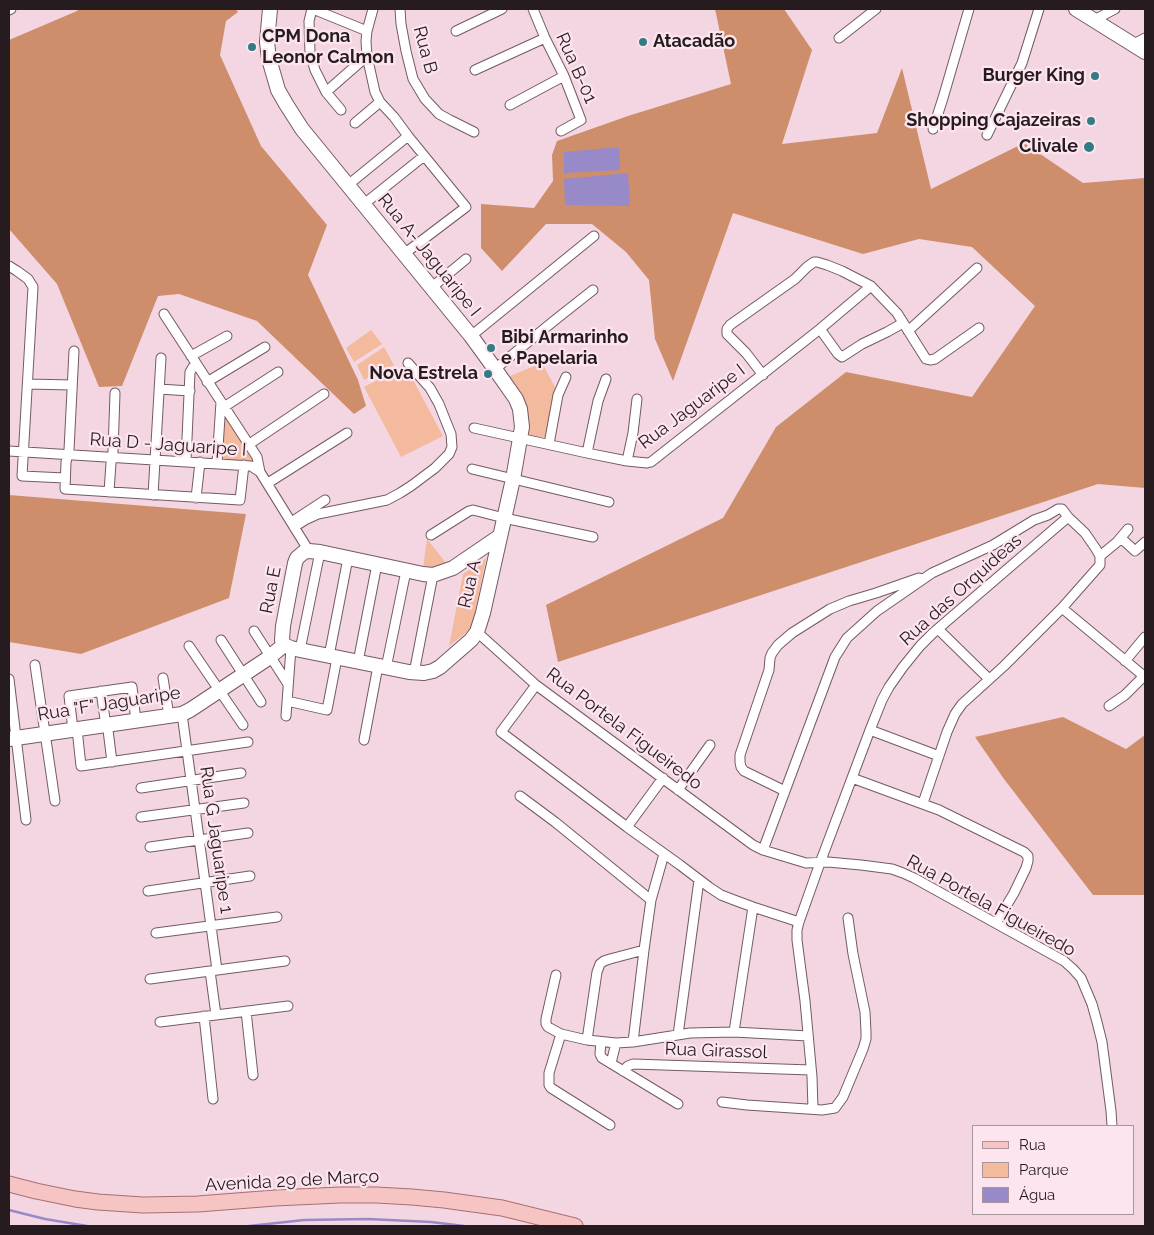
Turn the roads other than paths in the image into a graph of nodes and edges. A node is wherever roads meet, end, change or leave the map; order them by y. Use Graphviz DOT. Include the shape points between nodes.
graph roads {
  1 [pos="270,9"];
  2 [pos="312,9"];
  3 [pos="373,9"];
  4 [pos="400,9"];
  5 [pos="502,9"];
  6 [pos="533,9"];
  7 [pos="876,9"];
  8 [pos="969,9"];
  9 [pos="1039,9"];
  10 [pos="1076,9"];
  11 [pos="1115,9"];
  12 [pos="1094,20"];
  13 [pos="456,30"];
  14 [pos="367,31"];
  15 [pos="545,38"];
  16 [pos="839,38"];
  17 [pos="1141,45"];
  18 [pos="367,56"];
  19 [pos="475,70"];
  20 [pos="564,76"];
  21 [pos="326,92"];
  22 [pos="380,102"];
  23 [pos="510,106"];
  24 [pos="341,110"];
  25 [pos="355,123"];
  26 [pos="932,129"];
  27 [pos="562,131"];
  28 [pos="474,132"];
  29 [pos="987,135"];
  30 [pos="408,136"];
  31 [pos="424,156"];
  32 [pos="348,185"];
  33 [pos="364,204"];
  34 [pos="594,236"];
  35 [pos="404,254"];
  36 [pos="466,259"];
  37 [pos="9,266"];
  38 [pos="977,268"];
  39 [pos="871,286"];
  40 [pos="431,288"];
  41 [pos="594,290"];
  42 [pos="164,314"];
  43 [pos="902,323"];
  44 [pos="979,328"];
  45 [pos="820,329"];
  46 [pos="908,331"];
  47 [pos="228,336"];
  48 [pos="471,336"];
  49 [pos="265,347"];
  50 [pos="74,351"];
  51 [pos="191,356"];
  52 [pos="161,358"];
  53 [pos="408,362"];
  54 [pos="197,365"];
  55 [pos="495,369"];
  56 [pos="278,372"];
  57 [pos="763,375"];
  58 [pos="566,377"];
  59 [pos="606,379"];
  60 [pos="208,382"];
  61 [pos="28,384"];
  62 [pos="72,385"];
  63 [pos="159,389"];
  64 [pos="190,391"];
  65 [pos="115,393"];
  66 [pos="324,394"];
  67 [pos="637,398"];
  68 [pos="223,404"];
  69 [pos="474,428"];
  70 [pos="347,433"];
  71 [pos="521,438"];
  72 [pos="549,444"];
  73 [pos="248,445"];
  74 [pos="9,451"];
  75 [pos="24,452"];
  76 [pos="587,453"];
  77 [pos="68,455"];
  78 [pos="112,457"];
  79 [pos="155,460"];
  80 [pos="186,461"];
  81 [pos="627,461"];
  82 [pos="200,462"];
  83 [pos="217,463"];
  84 [pos="244,465"];
  85 [pos="472,469"];
  86 [pos="260,472"];
  87 [pos="65,478"];
  88 [pos="513,479"];
  89 [pos="268,483"];
  90 [pos="109,492"];
  91 [pos="153,495"];
  92 [pos="196,498"];
  93 [pos="325,500"];
  94 [pos="609,502"];
  95 [pos="1068,517"];
  96 [pos="504,518"];
  97 [pos="293,524"];
  98 [pos="1128,529"];
  99 [pos="431,535"];
  100 [pos="500,536"];
  101 [pos="593,537"];
  102 [pos="1120,538"];
  103 [pos="1145,542"];
  104 [pos="314,552"];
  105 [pos="1100,556"];
  106 [pos="348,558"];
  107 [pos="376,564"];
  108 [pos="406,571"];
  109 [pos="932,573"];
  110 [pos="433,575"];
  111 [pos="1062,608"];
  112 [pos="938,629"];
  113 [pos="254,631"];
  114 [pos="476,632"];
  115 [pos="1145,637"];
  116 [pos="222,640"];
  117 [pos="189,646"];
  118 [pos="292,648"];
  119 [pos="270,657"];
  120 [pos="333,657"];
  121 [pos="1125,661"];
  122 [pos="358,662"];
  123 [pos="35,665"];
  124 [pos="382,667"];
  125 [pos="414,673"];
  126 [pos="244,674"];
  127 [pos="1145,677"];
  128 [pos="163,678"];
  129 [pos="9,679"];
  130 [pos="989,679"];
  131 [pos="288,684"];
  132 [pos="536,685"];
  133 [pos="101,691"];
  134 [pos="219,691"];
  135 [pos="287,701"];
  136 [pos="261,702"];
  137 [pos="1108,706"];
  138 [pos="175,715"];
  139 [pos="286,716"];
  140 [pos="136,721"];
  141 [pos="106,725"];
  142 [pos="242,725"];
  143 [pos="75,730"];
  144 [pos="870,730"];
  145 [pos="45,734"];
  146 [pos="13,738"];
  147 [pos="364,740"];
  148 [pos="248,742"];
  149 [pos="710,745"];
  150 [pos="187,751"];
  151 [pos="939,756"];
  152 [pos="112,762"];
  153 [pos="241,773"];
  154 [pos="663,778"];
  155 [pos="852,778"];
  156 [pos="191,781"];
  157 [pos="140,788"];
  158 [pos="678,790"];
  159 [pos="785,791"];
  160 [pos="520,796"];
  161 [pos="54,800"];
  162 [pos="244,803"];
  163 [pos="923,803"];
  164 [pos="195,810"];
  165 [pos="142,817"];
  166 [pos="26,820"];
  167 [pos="627,827"];
  168 [pos="248,833"];
  169 [pos="199,840"];
  170 [pos="150,847"];
  171 [pos="763,850"];
  172 [pos="664,854"];
  173 [pos="820,863"];
  174 [pos="250,876"];
  175 [pos="700,880"];
  176 [pos="205,883"];
  177 [pos="148,891"];
  178 [pos="651,900"];
  179 [pos="752,908"];
  180 [pos="276,917"];
  181 [pos="848,918"];
  182 [pos="799,922"];
  183 [pos="996,923"];
  184 [pos="211,926"];
  185 [pos="156,933"];
  186 [pos="644,950"];
  187 [pos="285,961"];
  188 [pos="214,971"];
  189 [pos="556,975"];
  190 [pos="150,979"];
  191 [pos="288,1006"];
  192 [pos="246,1011"];
  193 [pos="216,1015"];
  194 [pos="204,1016"];
  195 [pos="160,1022"];
  196 [pos="734,1032"];
  197 [pos="561,1034"];
  198 [pos="678,1034"];
  199 [pos="808,1036"];
  200 [pos="587,1040"];
  201 [pos="601,1042"];
  202 [pos="634,1042"];
  203 [pos="616,1043"];
  204 [pos="611,1063"];
  205 [pos="811,1070"];
  206 [pos="623,1071"];
  207 [pos="253,1075"];
  208 [pos="213,1099"];
  209 [pos="722,1102"];
  210 [pos="678,1104"];
  211 [pos="813,1110"];
  212 [pos="610,1125"];
  213 [pos="1112,1125"];
  214 [pos="9,1184"];
  215 [pos="575,1226"];
  1 -- 32 [label="main road, Rua A- Jaguaripe I" via="267,42 278,90 294,117"];
  2 -- 14 [label="street"];
  2 -- 21 [label="street" via="308,36 310,53"];
  3 -- 14 [label="street"];
  4 -- 28 [label="street, Rua B" via="413,79 425,99 439,114"];
  5 -- 13 [label="street"];
  6 -- 15 [label="street, Rua B-01"];
  7 -- 16 [label="street"];
  8 -- 26 [label="street"];
  9 -- 29 [label="street" via="1022,63"];
  10 -- 12 [label="main road"];
  11 -- 12 [label="street"];
  12 -- 17 [label="main road"];
  14 -- 18 [label="street"];
  15 -- 19 [label="street"];
  15 -- 20 [label="street, Rua B-01"];
  18 -- 21 [label="street"];
  18 -- 22 [label="street"];
  20 -- 23 [label="street"];
  20 -- 27 [label="street, Rua B-01" via="582,120"];
  21 -- 24 [label="street"];
  22 -- 25 [label="street"];
  22 -- 30 [label="street"];
  30 -- 31 [label="street"];
  30 -- 32 [label="street"];
  31 -- 33 [label="street"];
  31 -- 35 [label="street" via="466,207"];
  32 -- 33 [label="main road, Rua A- Jaguaripe I"];
  33 -- 35 [label="main road, Rua A- Jaguaripe I"];
  34 -- 48 [label="street"];
  35 -- 40 [label="main road, Rua A- Jaguaripe I"];
  36 -- 40 [label="street"];
  37 -- 61 [label="street" via="28,279 33,287"];
  38 -- 46 [label="street"];
  39 -- 43 [label="street" via="897,313"];
  39 -- 45 [label="street, Rua Jaguaripe I"];
  39 -- 57 [label="street" via="814,262 730,325 727,334"];
  40 -- 48 [label="main road, Rua A- Jaguaripe I"];
  41 -- 55 [label="street"];
  42 -- 51 [label="street"];
  43 -- 45 [label="street" via="842,357"];
  43 -- 46 [label="street"];
  44 -- 46 [label="street" via="930,360 923,356"];
  45 -- 57 [label="street, Rua Jaguaripe I"];
  47 -- 51 [label="street"];
  48 -- 55 [label="main road, Rua A- Jaguaripe I"];
  49 -- 60 [label="street"];
  50 -- 62 [label="street"];
  51 -- 54 [label="street"];
  52 -- 63 [label="street"];
  53 -- 97 [label="street" via="439,404 451,434 449,454 400,494 387,500 318,514"];
  54 -- 60 [label="street"];
  54 -- 64 [label="street" via="190,372"];
  55 -- 71 [label="main road, Rua A- Jaguaripe I" via="520,409"];
  56 -- 68 [label="street"];
  57 -- 81 [label="street, Rua Jaguaripe I" via="651,462"];
  58 -- 72 [label="street" via="558,395"];
  59 -- 76 [label="street"];
  60 -- 68 [label="street"];
  61 -- 62 [label="street"];
  61 -- 75 [label="street"];
  62 -- 77 [label="street"];
  63 -- 64 [label="street"];
  63 -- 79 [label="street"];
  64 -- 80 [label="street"];
  65 -- 78 [label="street"];
  66 -- 73 [label="street"];
  67 -- 81 [label="street"];
  68 -- 73 [label="street"];
  68 -- 83 [label="street"];
  69 -- 71 [label="street, Rua Jaguaripe I"];
  70 -- 89 [label="street"];
  71 -- 72 [label="street, Rua Jaguaripe I"];
  71 -- 88 [label="main road, Rua A- Jaguaripe I"];
  72 -- 76 [label="street, Rua Jaguaripe I"];
  73 -- 86 [label="street"];
  74 -- 75 [label="street, Rua D - Jaguaripe I"];
  75 -- 77 [label="street, Rua D - Jaguaripe I"];
  75 -- 87 [label="street" via="22,476"];
  76 -- 81 [label="street, Rua Jaguaripe I"];
  77 -- 78 [label="street, Rua D - Jaguaripe I"];
  77 -- 87 [label="street"];
  78 -- 79 [label="street, Rua D - Jaguaripe I"];
  78 -- 90 [label="street"];
  79 -- 80 [label="street, Rua D - Jaguaripe I"];
  79 -- 91 [label="street"];
  80 -- 82 [label="street, Rua D - Jaguaripe I"];
  82 -- 83 [label="street, Rua D - Jaguaripe I"];
  82 -- 92 [label="street"];
  83 -- 84 [label="street, Rua D - Jaguaripe I"];
  84 -- 86 [label="street, Rua D - Jaguaripe I"];
  84 -- 92 [label="street" via="240,500"];
  85 -- 88 [label="street"];
  86 -- 89 [label="street, Rua D - Jaguaripe I"];
  87 -- 90 [label="street" via="65,489"];
  88 -- 94 [label="street"];
  88 -- 96 [label="main road, Rua A- Jaguaripe I"];
  89 -- 97 [label="street, Rua D - Jaguaripe I"];
  90 -- 91 [label="street"];
  91 -- 92 [label="street"];
  93 -- 97 [label="street"];
  95 -- 105 [label="street"];
  95 -- 109 [label="street" via="1058,509 993,545"];
  95 -- 112 [label="street, Rua das Orquideas"];
  96 -- 99 [label="street" via="473,510"];
  96 -- 100 [label="main road, Rua A- Jaguaripe I"];
  96 -- 101 [label="street"];
  97 -- 104 [label="street, Rua D - Jaguaripe I"];
  98 -- 102 [label="street"];
  100 -- 110 [label="main road, Rua A" via="453,568"];
  100 -- 114 [label="main road, Rua A"];
  102 -- 103 [label="street" via="1135,550"];
  102 -- 105 [label="street"];
  104 -- 106 [label="main road, Rua A"];
  104 -- 118 [label="street"];
  104 -- 118 [label="main road, Rua E" via="300,554 295,563 282,640"];
  105 -- 111 [label="street" via="1100,565"];
  106 -- 107 [label="main road, Rua A"];
  106 -- 120 [label="street"];
  107 -- 108 [label="main road, Rua A"];
  107 -- 122 [label="street"];
  108 -- 110 [label="main road, Rua A"];
  108 -- 124 [label="street"];
  109 -- 159 [label="street" via="877,610 840,648"];
  109 -- 159 [label="street" via="830,609 792,633 772,653 740,762 744,771"];
  110 -- 125 [label="street"];
  111 -- 121 [label="street"];
  111 -- 130 [label="street"];
  112 -- 130 [label="street"];
  112 -- 144 [label="street, Rua das Orquideas" via="895,677"];
  113 -- 119 [label="street"];
  114 -- 125 [label="main road, Rua A" via="440,667"];
  114 -- 132 [label="street, Rua Portela Figueiredo"];
  115 -- 121 [label="street"];
  116 -- 126 [label="street"];
  117 -- 134 [label="street"];
  118 -- 119 [label="main road, Rua \"F\" Jaguaripe"];
  118 -- 120 [label="main road, Rua A"];
  118 -- 131 [label="street"];
  119 -- 126 [label="main road, Rua \"F\" Jaguaripe"];
  119 -- 131 [label="street"];
  120 -- 122 [label="main road, Rua A"];
  120 -- 135 [label="street" via="326,710"];
  121 -- 127 [label="street"];
  122 -- 124 [label="main road, Rua A"];
  123 -- 145 [label="street"];
  124 -- 125 [label="main road, Rua A"];
  124 -- 147 [label="street"];
  126 -- 134 [label="main road, Rua \"F\" Jaguaripe"];
  126 -- 136 [label="street"];
  127 -- 137 [label="street"];
  128 -- 138 [label="street, Rua G Jaguaripe 1"];
  129 -- 146 [label="street"];
  130 -- 151 [label="street" via="962,704"];
  131 -- 135 [label="street"];
  132 -- 154 [label="street, Rua Portela Figueiredo"];
  132 -- 167 [label="street" via="501,732"];
  133 -- 140 [label="street" via="132,687"];
  133 -- 141 [label="street"];
  133 -- 143 [label="street" via="69,696"];
  134 -- 138 [label="main road, Rua \"F\" Jaguaripe" via="190,710"];
  134 -- 142 [label="street"];
  135 -- 139 [label="street"];
  138 -- 140 [label="main road, Rua \"F\" Jaguaripe"];
  138 -- 150 [label="street, Rua G Jaguaripe 1"];
  140 -- 141 [label="main road, Rua \"F\" Jaguaripe"];
  141 -- 143 [label="main road, Rua \"F\" Jaguaripe"];
  141 -- 152 [label="street"];
  143 -- 145 [label="main road, Rua \"F\" Jaguaripe"];
  143 -- 152 [label="street" via="81,766"];
  144 -- 151 [label="street"];
  144 -- 155 [label="street, Rua das Orquideas"];
  145 -- 146 [label="main road, Rua \"F\" Jaguaripe"];
  145 -- 161 [label="street"];
  146 -- 166 [label="street"];
  148 -- 150 [label="street"];
  149 -- 158 [label="street"];
  150 -- 152 [label="street"];
  150 -- 156 [label="street, Rua G Jaguaripe 1"];
  151 -- 163 [label="street"];
  153 -- 156 [label="street"];
  154 -- 158 [label="street, Rua Portela Figueiredo"];
  154 -- 167 [label="street"];
  155 -- 163 [label="street"];
  155 -- 173 [label="street, Rua das Orquideas"];
  156 -- 157 [label="street"];
  156 -- 164 [label="street, Rua G Jaguaripe 1"];
  158 -- 171 [label="street, Rua Portela Figueiredo"];
  159 -- 171 [label="street"];
  160 -- 178 [label="street"];
  162 -- 164 [label="street"];
  163 -- 183 [label="street" via="1028,856 1026,868"];
  164 -- 165 [label="street"];
  164 -- 169 [label="street, Rua G Jaguaripe 1"];
  167 -- 172 [label="street"];
  168 -- 169 [label="street"];
  169 -- 170 [label="street"];
  169 -- 176 [label="street, Rua G Jaguaripe 1"];
  171 -- 173 [label="street, Rua Portela Figueiredo" via="806,863"];
  172 -- 175 [label="street"];
  172 -- 178 [label="street"];
  173 -- 182 [label="street, Rua das Orquideas"];
  173 -- 183 [label="street, Rua Portela Figueiredo" via="898,871"];
  174 -- 176 [label="street"];
  175 -- 179 [label="street"];
  175 -- 198 [label="street"];
  176 -- 177 [label="street"];
  176 -- 184 [label="street, Rua G Jaguaripe 1"];
  178 -- 186 [label="street"];
  179 -- 182 [label="street"];
  179 -- 196 [label="street"];
  180 -- 184 [label="street"];
  181 -- 211 [label="street" via="865,1012 866,1039 838,1104 829,1110"];
  182 -- 199 [label="street, Rua das Orquideas" via="797,940"];
  183 -- 213 [label="street, Rua Portela Figueiredo" via="1064,961 1081,978 1102,1042"];
  184 -- 185 [label="street"];
  184 -- 188 [label="street, Rua G Jaguaripe 1"];
  186 -- 200 [label="street" via="600,964"];
  186 -- 202 [label="street"];
  187 -- 188 [label="street"];
  188 -- 190 [label="street"];
  188 -- 193 [label="street, Rua G Jaguaripe 1"];
  189 -- 197 [label="street" via="546,1024"];
  191 -- 192 [label="street"];
  192 -- 193 [label="street"];
  192 -- 207 [label="street"];
  193 -- 194 [label="street"];
  194 -- 195 [label="street"];
  194 -- 208 [label="street"];
  196 -- 198 [label="street"];
  196 -- 199 [label="street"];
  197 -- 200 [label="street"];
  197 -- 212 [label="street" via="549,1073 551,1088"];
  198 -- 202 [label="street"];
  199 -- 205 [label="street, Rua das Orquideas"];
  200 -- 201 [label="street"];
  201 -- 203 [label="street"];
  201 -- 204 [label="street" via="600,1054"];
  202 -- 203 [label="street"];
  203 -- 204 [label="street"];
  204 -- 206 [label="street"];
  205 -- 206 [label="street, Rua Girassol" via="633,1064"];
  205 -- 211 [label="street, Rua das Orquideas"];
  206 -- 210 [label="street"];
  209 -- 211 [label="street"];
  214 -- 215 [label="main road, Avenida 29 de Março" via="76,1199 143,1205 340,1195 412,1197 502,1208"];
}
